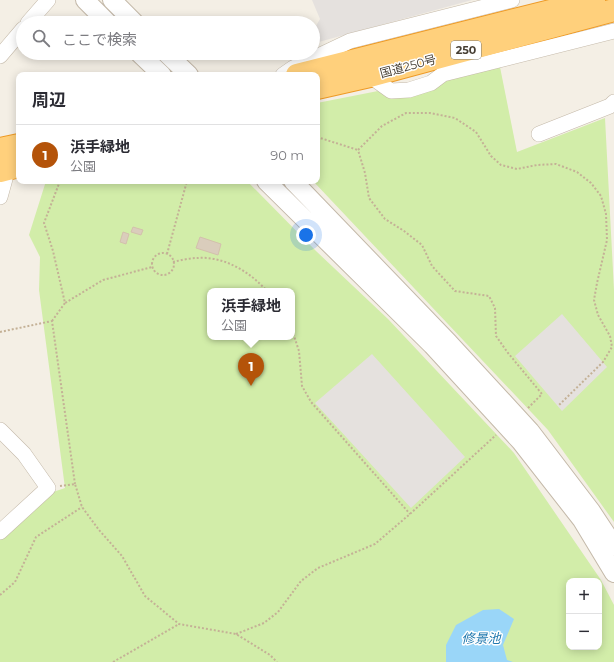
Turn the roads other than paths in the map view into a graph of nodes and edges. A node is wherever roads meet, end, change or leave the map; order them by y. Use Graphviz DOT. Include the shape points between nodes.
graph roads {
  1 [pos="48,0"];
  2 [pos="85,0"];
  3 [pos="112,0"];
  4 [pos="512,0"];
  5 [pos="594,0"];
  6 [pos="614,10"];
  7 [pos="34,16"];
  8 [pos="101,16"];
  9 [pos="128,16"];
  10 [pos="614,31"];
  11 [pos="16,37"];
  12 [pos="320,55"];
  13 [pos="0,56"];
  14 [pos="146,60"];
  15 [pos="173,60"];
  16 [pos="310,60"];
  17 [pos="159,72"];
  18 [pos="186,72"];
  19 [pos="287,72"];
  20 [pos="309,72"];
  21 [pos="370,76"];
  22 [pos="320,87"];
  23 [pos="614,102"];
  24 [pos="539,134"];
  25 [pos="16,149"];
  26 [pos="6,164"];
  27 [pos="269,184"];
  28 [pos="296,184"];
  29 [pos="0,197"];
  30 [pos="513,422"];
  31 [pos="0,430"];
  32 [pos="0,532"];
  33 [pos="614,546"];
  34 [pos="614,573"];
  1 -- 7 [label="street"];
  2 -- 8 [label="street"];
  3 -- 9 [label="street"];
  4 -- 12 [label="street" via="350,41"];
  5 -- 20 [label="highway, 国道250号 / 250"];
  6 -- 21 [label="highway, 国道250号 / 250"];
  10 -- 21 [label="street" via="443,74 431,83 409,90 391,91"];
  11 -- 13 [label="street"];
  14 -- 17 [label="street"];
  15 -- 18 [label="street"];
  16 -- 19 [label="street"];
  21 -- 22 [label="highway, 国道250号 / 250"];
  23 -- 24 [label="street" via="610,106"];
  25 -- 26 [label="highway"];
  26 -- 29 [label="street"];
  27 -- 30 [label="street"];
  28 -- 30 [label="street" via="449,343"];
  30 -- 33 [label="street" via="530,431 591,511"];
  30 -- 34 [label="street" via="521,442 582,520"];
  31 -- 32 [label="street" via="24,454 48,488"];
}
